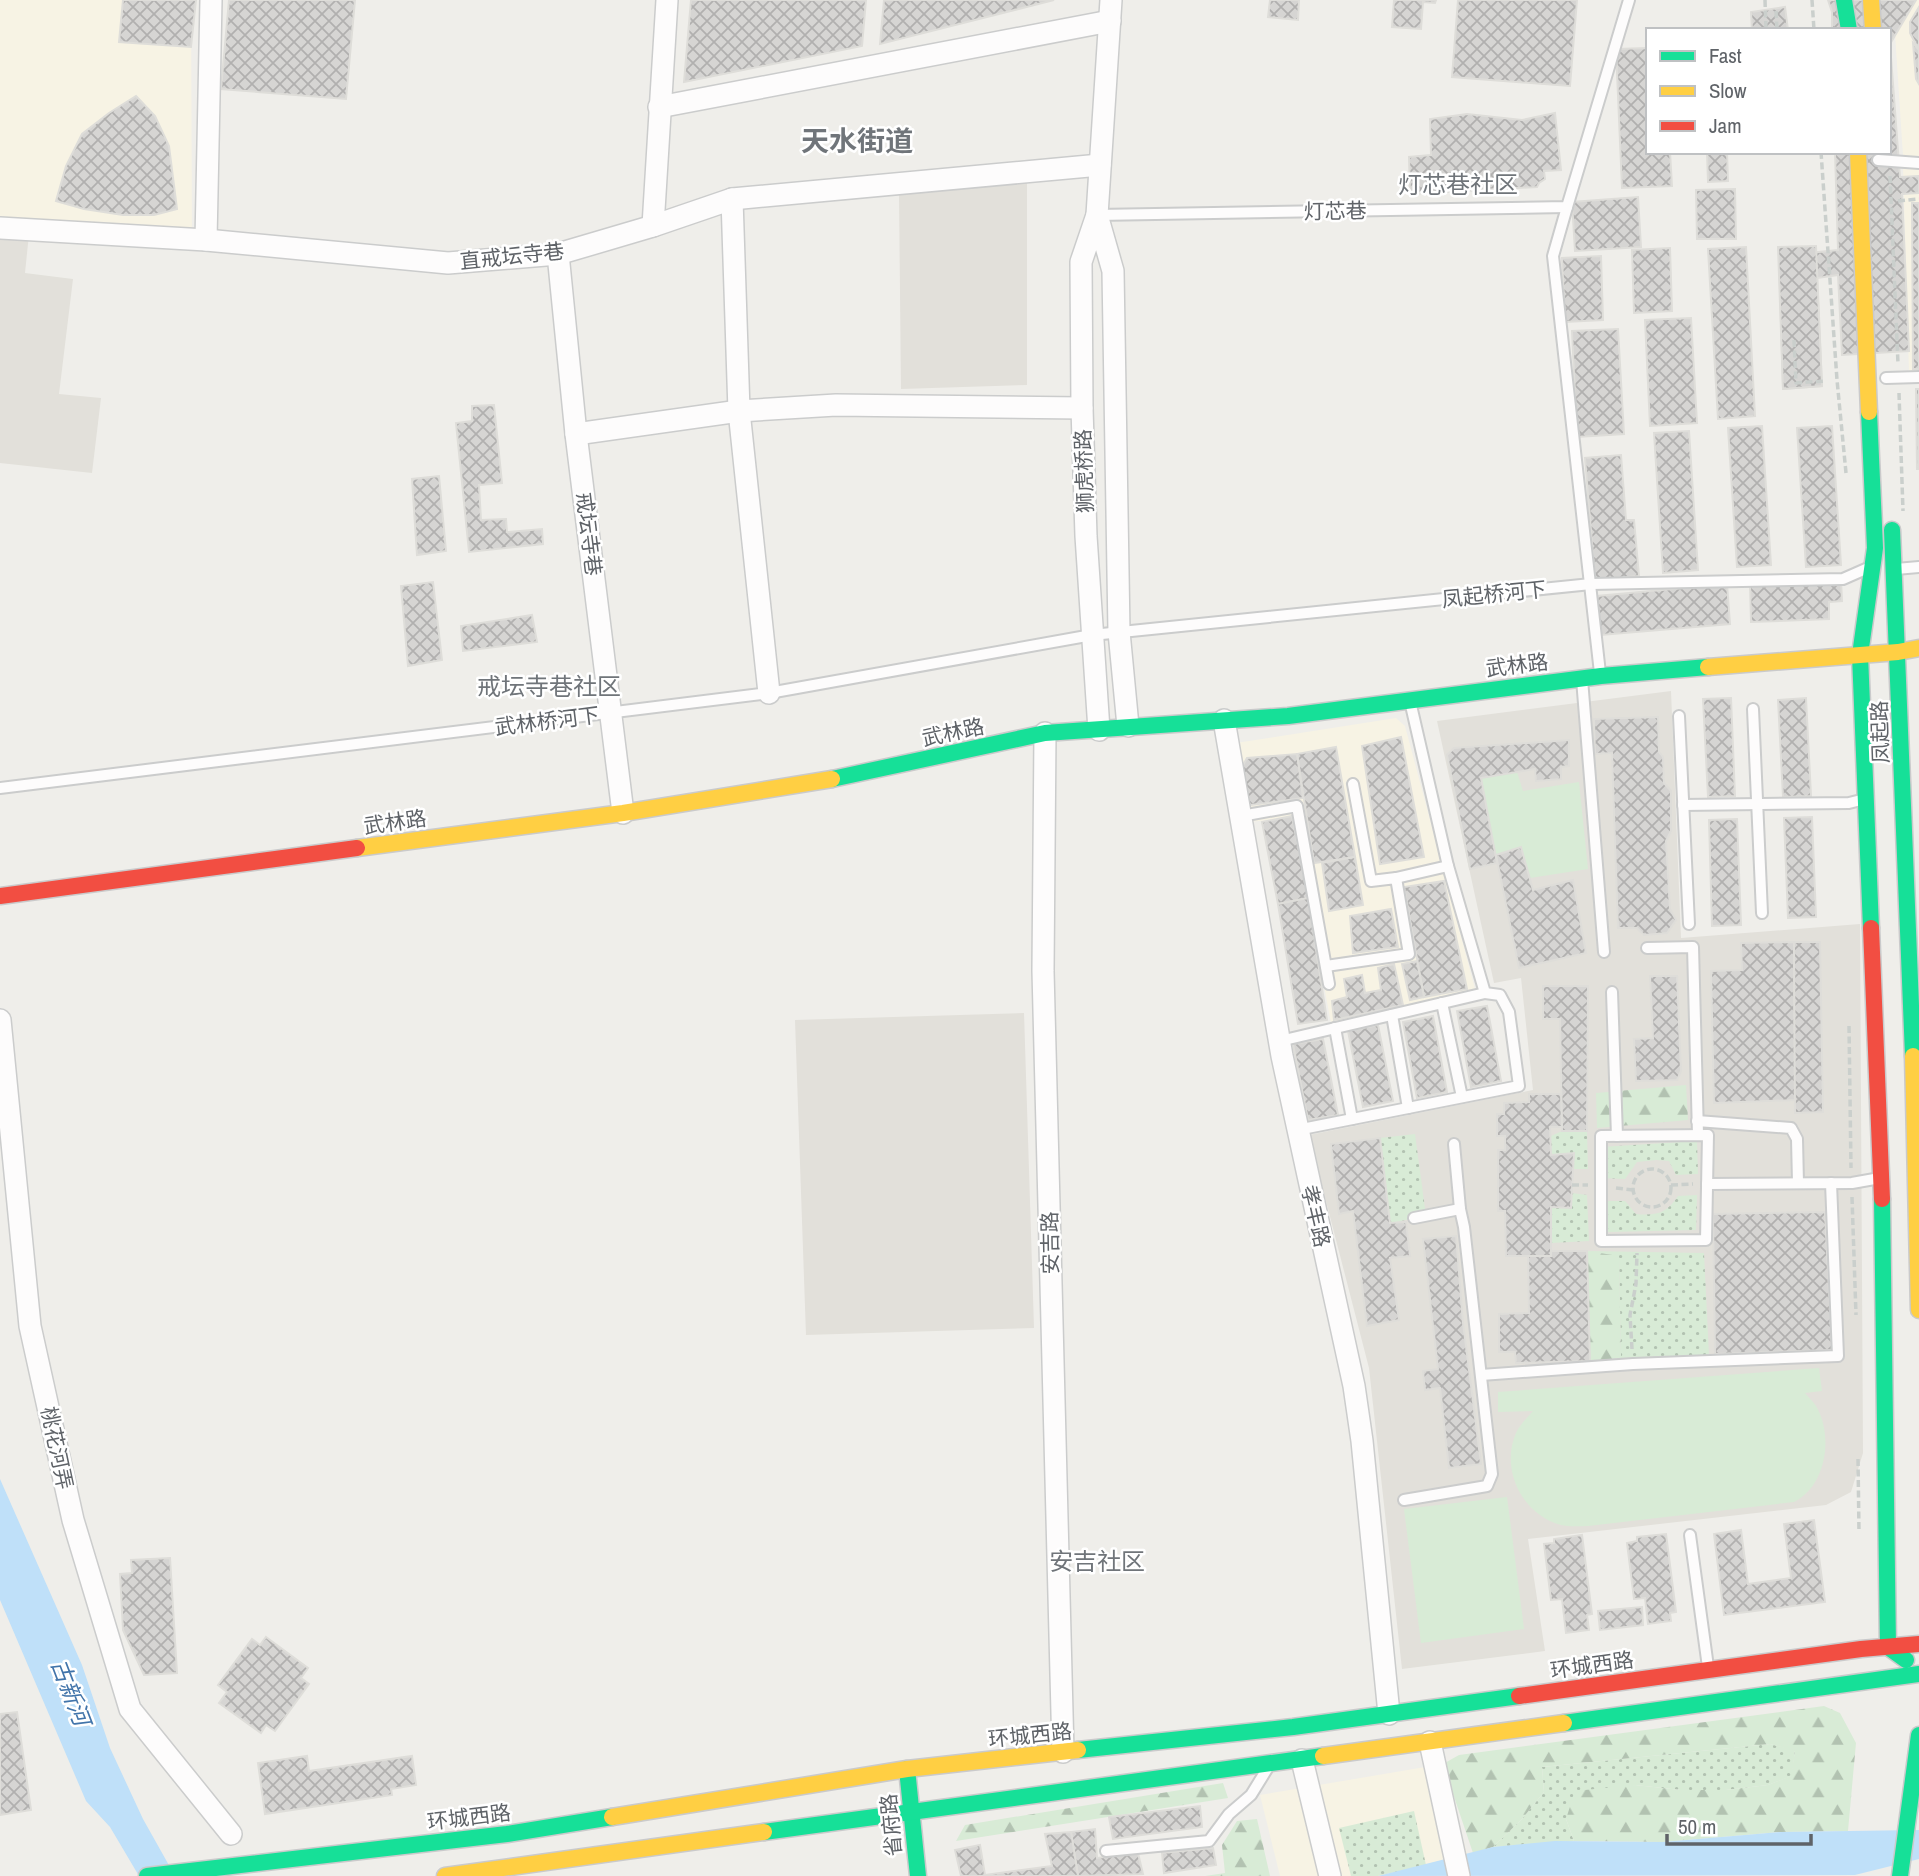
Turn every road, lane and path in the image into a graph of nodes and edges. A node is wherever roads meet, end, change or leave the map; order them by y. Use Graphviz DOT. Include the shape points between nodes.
graph roads {
  1 [pos="211,0"];
  2 [pos="667,0"];
  3 [pos="1629,0"];
  4 [pos="1765,0"];
  5 [pos="1812,0"];
  6 [pos="1844,0"];
  7 [pos="1871,0"];
  8 [pos="1111,10"];
  9 [pos="1776,11"];
  10 [pos="1766,28"];
  11 [pos="1777,28"];
  12 [pos="1814,28"];
  13 [pos="1849,28"];
  14 [pos="1872,28"];
  15 [pos="659,107"];
  16 [pos="1857,154"];
  17 [pos="1878,162"];
  18 [pos="1919,163"];
  19 [pos="1100,164"];
  20 [pos="732,199"];
  21 [pos="1919,199"];
  22 [pos="1898,201"];
  23 [pos="1567,207"];
  24 [pos="1097,215"];
  25 [pos="653,226"];
  26 [pos="0,228"];
  27 [pos="206,240"];
  28 [pos="558,254"];
  29 [pos="1794,340"];
  30 [pos="1919,377"];
  31 [pos="1886,378"];
  32 [pos="1825,381"];
  33 [pos="1082,408"];
  34 [pos="739,411"];
  35 [pos="576,433"];
  36 [pos="1891,515"];
  37 [pos="1893,563"];
  38 [pos="1873,565"];
  39 [pos="1919,567"];
  40 [pos="1591,584"];
  41 [pos="1119,632"];
  42 [pos="1092,635"];
  43 [pos="1919,648"];
  44 [pos="1898,652"];
  45 [pos="1860,655"];
  46 [pos="1601,676"];
  47 [pos="1582,678"];
  48 [pos="769,693"];
  49 [pos="1410,701"];
  50 [pos="1753,709"];
  51 [pos="611,714"];
  52 [pos="1679,716"];
  53 [pos="1224,720"];
  54 [pos="1128,726"];
  55 [pos="1099,730"];
  56 [pos="1045,733"];
  57 [pos="1353,784"];
  58 [pos="0,788"];
  59 [pos="1866,799"];
  60 [pos="1756,804"];
  61 [pos="1683,805"];
  62 [pos="623,813"];
  63 [pos="1241,816"];
  64 [pos="1448,866"];
  65 [pos="1396,878"];
  66 [pos="0,896"];
  67 [pos="1913,900"];
  68 [pos="1762,913"];
  69 [pos="1689,924"];
  70 [pos="1647,948"];
  71 [pos="1604,952"];
  72 [pos="1326,966"];
  73 [pos="1329,984"];
  74 [pos="1612,992"];
  75 [pos="1485,993"];
  76 [pos="1442,1003"];
  77 [pos="1392,1015"];
  78 [pos="0,1020"];
  79 [pos="1335,1028"];
  80 [pos="1280,1041"];
  81 [pos="1462,1097"];
  82 [pos="1408,1108"];
  83 [pos="1917,1109"];
  84 [pos="1352,1119"];
  85 [pos="1697,1121"];
  86 [pos="1297,1130"];
  87 [pos="1698,1135"];
  88 [pos="1616,1136"];
  89 [pos="1454,1144"];
  90 [pos="1882,1178"];
  91 [pos="1798,1183"];
  92 [pos="1831,1183"];
  93 [pos="1707,1184"];
  94 [pos="1671,1185"];
  95 [pos="1460,1209"];
  96 [pos="1414,1219"];
  97 [pos="1636,1241"];
  98 [pos="1919,1310"];
  99 [pos="1633,1364"];
  100 [pos="1481,1375"];
  101 [pos="1404,1500"];
  102 [pos="1690,1535"];
  103 [pos="1919,1644"];
  104 [pos="1888,1647"];
  105 [pos="1708,1670"];
  106 [pos="1919,1672"];
  107 [pos="1389,1714"];
  108 [pos="1919,1735"];
  109 [pos="1430,1742"];
  110 [pos="1063,1752"];
  111 [pos="1302,1760"];
  112 [pos="1270,1764"];
  113 [pos="907,1769"];
  114 [pos="912,1810"];
  115 [pos="231,1834"];
  116 [pos="1106,1852"];
  117 [pos="917,1870"];
  118 [pos="147,1876"];
  119 [pos="445,1876"];
  120 [pos="1330,1876"];
  121 [pos="1460,1876"];
  122 [pos="1900,1876"];
  1 -- 27 [label="street"];
  2 -- 15 [label="street"];
  3 -- 23 [label="lane"];
  4 -- 10 [label="path"];
  5 -- 12 [label="path"];
  6 -- 13 [label="main road"];
  7 -- 14 [label="main road"];
  8 -- 15 [label="street"];
  8 -- 19 [label="street, 狮虎桥路"];
  9 -- 11 [label="path"];
  15 -- 25 [label="street"];
  16 -- 38 [label="main road"];
  17 -- 18 [label="lane"];
  19 -- 20 [label="street, 直戒坛寺巷"];
  19 -- 24 [label="street, 狮虎桥路"];
  20 -- 25 [label="street, 直戒坛寺巷"];
  20 -- 34 [label="street"];
  21 -- 22 [label="path"];
  23 -- 24 [label="lane, 灯芯巷"];
  23 -- 40 [label="lane" via="1553,256"];
  24 -- 33 [label="street, 狮虎桥路" via="1081,262"];
  24 -- 41 [label="street, 狮虎桥路" via="1113,271"];
  25 -- 28 [label="street, 直戒坛寺巷"];
  26 -- 27 [label="street, 直戒坛寺巷"];
  27 -- 28 [label="street, 直戒坛寺巷" via="449,263"];
  28 -- 35 [label="street, 戒坛寺巷"];
  29 -- 32 [label="path" via="1796,383"];
  30 -- 31 [label="lane"];
  33 -- 34 [label="street" via="836,405"];
  33 -- 42 [label="street, 狮虎桥路"];
  34 -- 35 [label="street"];
  34 -- 48 [label="street"];
  35 -- 51 [label="street, 戒坛寺巷"];
  36 -- 37 [label="main road, 凤起路"];
  37 -- 38 [label="lane, 凤起桥河下"];
  37 -- 39 [label="lane, 凤起桥河下"];
  37 -- 44 [label="main road, 凤起路"];
  38 -- 40 [label="lane, 凤起桥河下" via="1843,579"];
  38 -- 45 [label="main road"];
  40 -- 41 [label="lane, 凤起桥河下"];
  40 -- 46 [label="lane"];
  41 -- 42 [label="lane, 凤起桥河下"];
  41 -- 54 [label="street, 狮虎桥路"];
  42 -- 48 [label="lane, 武林桥河下"];
  42 -- 55 [label="street, 狮虎桥路"];
  43 -- 44 [label="main road, 武林路"];
  44 -- 45 [label="main road, 武林路"];
  44 -- 67 [label="main road, 凤起路"];
  45 -- 46 [label="main road, 武林路"];
  45 -- 59 [label="main road"];
  46 -- 47 [label="main road, 武林路"];
  47 -- 49 [label="main road, 武林路"];
  47 -- 71 [label="lane"];
  48 -- 51 [label="lane, 武林桥河下"];
  49 -- 53 [label="main road, 武林路"];
  49 -- 64 [label="lane"];
  50 -- 60 [label="lane"];
  51 -- 58 [label="lane, 武林桥河下"];
  51 -- 62 [label="street, 戒坛寺巷"];
  52 -- 61 [label="lane"];
  53 -- 54 [label="main road, 武林路"];
  53 -- 63 [label="street, 孝丰路"];
  54 -- 55 [label="main road, 武林路"];
  55 -- 56 [label="main road, 武林路"];
  56 -- 62 [label="main road, 武林路" via="846,777"];
  56 -- 110 [label="street, 安吉路" via="1043,971"];
  57 -- 65 [label="lane" via="1371,881"];
  59 -- 60 [label="lane"];
  59 -- 90 [label="main road"];
  60 -- 61 [label="lane"];
  60 -- 68 [label="lane"];
  61 -- 69 [label="lane"];
  62 -- 66 [label="main road, 武林路"];
  63 -- 72 [label="lane" via="1297,806"];
  63 -- 80 [label="street, 孝丰路"];
  64 -- 65 [label="lane"];
  64 -- 75 [label="lane"];
  65 -- 72 [label="lane" via="1409,954"];
  67 -- 83 [label="main road, 凤起路"];
  70 -- 85 [label="lane" via="1693,947"];
  72 -- 73 [label="lane"];
  74 -- 88 [label="lane"];
  75 -- 76 [label="lane"];
  75 -- 81 [label="lane" via="1500,995 1509,1013 1519,1086"];
  76 -- 77 [label="lane"];
  76 -- 81 [label="lane"];
  77 -- 79 [label="lane"];
  77 -- 82 [label="lane"];
  78 -- 115 [label="street, 桃花河弄" via="30,1326 73,1520 130,1709"];
  79 -- 80 [label="lane"];
  79 -- 84 [label="lane"];
  80 -- 86 [label="street, 孝丰路"];
  81 -- 82 [label="lane"];
  82 -- 84 [label="lane"];
  83 -- 98 [label="main road, 凤起路"];
  84 -- 86 [label="lane"];
  85 -- 87 [label="lane"];
  85 -- 91 [label="lane" via="1790,1128 1797,1139"];
  86 -- 107 [label="street, 孝丰路" via="1354,1386"];
  87 -- 88 [label="lane"];
  87 -- 93 [label="lane" via="1708,1135"];
  88 -- 97 [label="lane" via="1601,1136 1601,1241"];
  89 -- 95 [label="lane"];
  90 -- 92 [label="lane"];
  90 -- 104 [label="main road"];
  91 -- 92 [label="lane"];
  91 -- 93 [label="lane"];
  92 -- 99 [label="lane" via="1838,1356"];
  93 -- 94 [label="path"];
  93 -- 97 [label="lane" via="1706,1240"];
  94 -- 94 [label="path" via="1665,1174 1653,1169 1637,1178 1633,1190 1639,1201 1655,1207 1669,1197"];
  95 -- 96 [label="lane"];
  95 -- 100 [label="lane"];
  97 -- 99 [label="path" via="1639,1264 1630,1315"];
  99 -- 100 [label="lane"];
  100 -- 101 [label="lane" via="1492,1474 1487,1486"];
  102 -- 105 [label="lane"];
  103 -- 104 [label="main road, 环城西路"];
  104 -- 105 [label="main road, 环城西路"];
  104 -- 106 [label="main road"];
  105 -- 107 [label="main road, 环城西路"];
  106 -- 109 [label="main road"];
  107 -- 110 [label="main road, 环城西路"];
  108 -- 122 [label="main road"];
  109 -- 111 [label="main road"];
  109 -- 121 [label="street"];
  110 -- 113 [label="main road, 环城西路"];
  111 -- 112 [label="main road"];
  111 -- 120 [label="street"];
  112 -- 114 [label="main road"];
  112 -- 116 [label="lane" via="1251,1796 1228,1815 1209,1841"];
  113 -- 114 [label="main road, 省府路"];
  113 -- 118 [label="main road, 环城西路" via="507,1834"];
  114 -- 117 [label="main road, 省府路"];
  114 -- 119 [label="main road"];
}
